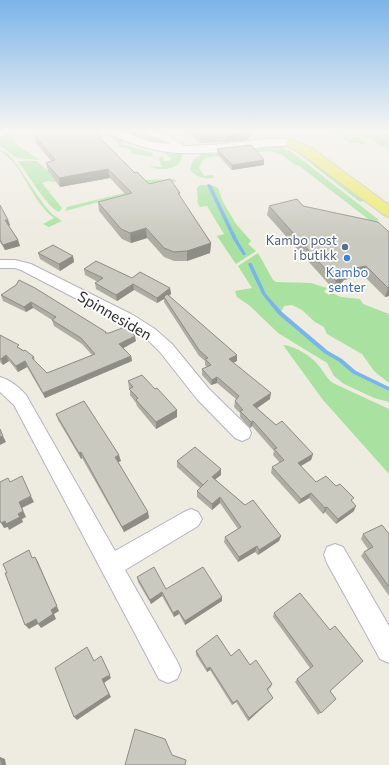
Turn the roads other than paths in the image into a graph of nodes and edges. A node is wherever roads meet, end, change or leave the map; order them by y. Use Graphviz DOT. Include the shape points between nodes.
graph roads {
  1 [pos="327,167"];
  2 [pos="389,212"];
  3 [pos="0,264"];
  4 [pos="0,383"];
  5 [pos="242,433"];
  6 [pos="191,518"];
  7 [pos="335,555"];
  8 [pos="111,566"];
  9 [pos="389,650"];
  10 [pos="168,670"];
  1 -- 2 [label="main road"];
  3 -- 5 [label="street, Spinnesiden" via="26,267 145,329 166,348 202,394"];
  4 -- 8 [label="street" via="20,400"];
  6 -- 8 [label="street"];
  7 -- 9 [label="street"];
  8 -- 10 [label="street"];
}
